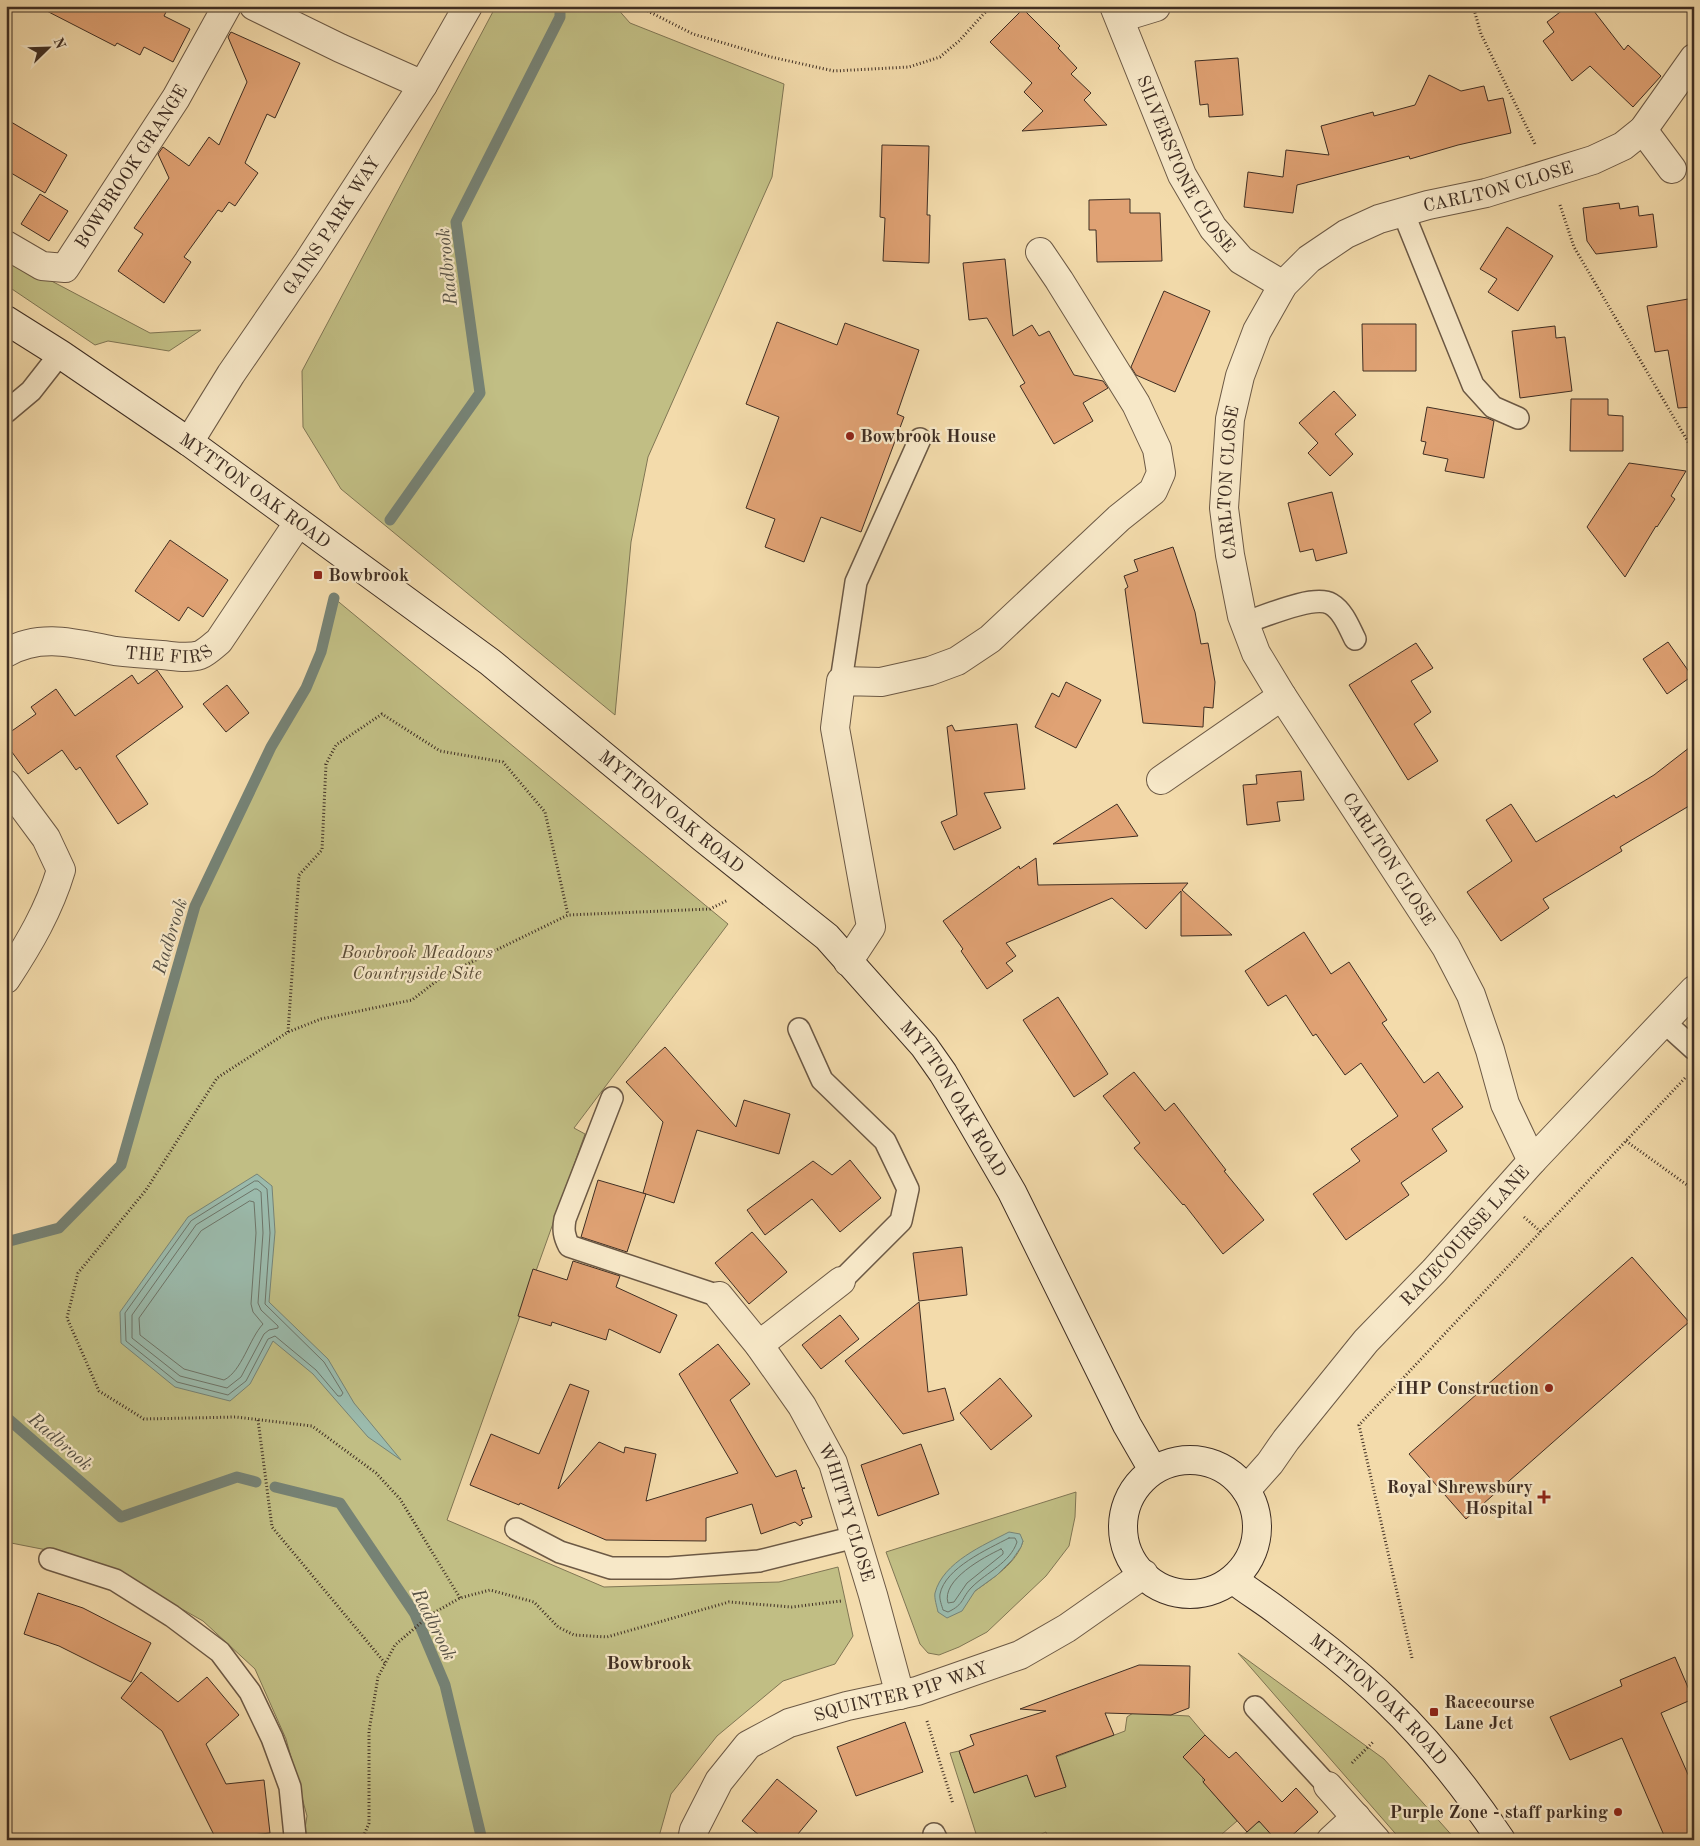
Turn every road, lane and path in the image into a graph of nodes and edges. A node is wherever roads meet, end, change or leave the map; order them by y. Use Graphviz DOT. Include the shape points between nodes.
graph roads {
  1 [pos="227,6"];
  2 [pos="254,6"];
  3 [pos="468,6"];
  4 [pos="638,6"];
  5 [pos="991,6"];
  6 [pos="1473,6"];
  7 [pos="1156,7"];
  8 [pos="1117,12"];
  9 [pos="1694,58"];
  10 [pos="423,85"];
  11 [pos="1642,130"];
  12 [pos="1672,169"];
  13 [pos="1549,173"];
  14 [pos="1403,212"];
  15 [pos="6,245"];
  16 [pos="1040,252"];
  17 [pos="1283,286"];
  18 [pos="6,320"];
  19 [pos="60,354"];
  20 [pos="6,412"];
  21 [pos="1518,418"];
  22 [pos="920,439"];
  23 [pos="189,442"];
  24 [pos="1694,452"];
  25 [pos="298,523"];
  26 [pos="1244,623"];
  27 [pos="1355,639"];
  28 [pos="6,653"];
  29 [pos="841,681"];
  30 [pos="1282,696"];
  31 [pos="1162,780"];
  32 [pos="6,784"];
  33 [pos="710,909"];
  34 [pos="568,915"];
  35 [pos="848,962"];
  36 [pos="6,979"];
  37 [pos="1694,990"];
  38 [pos="1663,1021"];
  39 [pos="799,1028"];
  40 [pos="288,1032"];
  41 [pos="1694,1049"];
  42 [pos="1687,1076"];
  43 [pos="612,1098"];
  44 [pos="1626,1141"];
  45 [pos="1532,1161"];
  46 [pos="1694,1190"];
  47 [pos="841,1281"];
  48 [pos="719,1296"];
  49 [pos="759,1345"];
  50 [pos="258,1420"];
  51 [pos="1153,1470"];
  52 [pos="1246,1490"];
  53 [pos="516,1529"];
  54 [pos="855,1537"];
  55 [pos="50,1560"];
  56 [pos="1144,1574"];
  57 [pos="1234,1580"];
  58 [pos="873,1595"];
  59 [pos="460,1598"];
  60 [pos="1412,1658"];
  61 [pos="385,1663"];
  62 [pos="909,1693"];
  63 [pos="1255,1707"];
  64 [pos="1328,1786"];
  65 [pos="953,1804"];
  66 [pos="1356,1817"];
  67 [pos="294,1840"];
  68 [pos="362,1840"];
  69 [pos="692,1840"];
  70 [pos="1331,1840"];
  71 [pos="1376,1840"];
  72 [pos="1501,1840"];
  1 -- 15 [label="street, BOWBROOK GRANGE" via="176,98 65,268 42,266"];
  2 -- 10 [label="street"];
  3 -- 10 [label="street, GAINS PARK WAY"];
  4 -- 5 [label="path" via="693,34 834,71 909,67 940,57"];
  6 -- 13 [label="path" via="1481,34"];
  7 -- 8 [label="street, SILVERSTONE CLOSE"];
  8 -- 17 [label="street, SILVERSTONE CLOSE" via="1182,175 1213,228 1241,260"];
  9 -- 11 [label="street, CARLTON CLOSE"];
  10 -- 23 [label="street, GAINS PARK WAY"];
  11 -- 12 [label="street"];
  11 -- 13 [label="street, CARLTON CLOSE" via="1623,146 1593,160"];
  13 -- 14 [label="street, CARLTON CLOSE" via="1486,193"];
  13 -- 24 [label="path" via="1574,247"];
  14 -- 17 [label="street, CARLTON CLOSE" via="1346,234 1309,258"];
  14 -- 21 [label="lane" via="1473,385 1493,407"];
  16 -- 29 [label="street" via="1136,404 1157,449 1161,473 1153,491 990,638 957,661 881,682"];
  17 -- 26 [label="street, CARLTON CLOSE" via="1257,331 1240,376 1230,419 1224,508"];
  18 -- 19 [label="street, MYTTON OAK ROAD"];
  19 -- 20 [label="lane" via="31,391"];
  19 -- 23 [label="street, MYTTON OAK ROAD"];
  22 -- 29 [label="lane" via="856,582"];
  23 -- 25 [label="street, MYTTON OAK ROAD"];
  25 -- 28 [label="street, THE FIRS" via="219,641 199,655 182,657 118,651 61,640 35,642"];
  25 -- 35 [label="street, MYTTON OAK ROAD" via="490,662 827,937"];
  26 -- 27 [label="lane" via="1308,602 1320,602 1330,604 1338,611"];
  26 -- 30 [label="street, CARLTON CLOSE" via="1256,653"];
  29 -- 35 [label="street" via="834,728 871,927"];
  30 -- 31 [label="street"];
  30 -- 45 [label="street, CARLTON CLOSE" via="1446,947 1471,994 1505,1104"];
  32 -- 36 [label="street" via="46,838 61,870 47,910"];
  33 -- 34 [label="path"];
  34 -- 40 [label="path" via="443,976 412,1000 321,1019"];
  34 -- 40 [label="path" via="545,812 503,762 440,751 382,714 336,745 326,764 322,850 298,875"];
  35 -- 51 [label="street, MYTTON OAK ROAD" via="924,1046 943,1073 1012,1192 1127,1425"];
  37 -- 38 [label="street, RACECOURSE LANE"];
  38 -- 41 [label="lane"];
  38 -- 45 [label="street, RACECOURSE LANE"];
  39 -- 47 [label="lane" via="822,1080 885,1141 908,1189 901,1221"];
  40 -- 50 [label="path" via="217,1078 146,1190 78,1273 67,1318 98,1391 144,1419"];
  42 -- 44 [label="path"];
  43 -- 48 [label="lane" via="565,1219 564,1238 569,1246"];
  44 -- 46 [label="path"];
  44 -- 60 [label="path" via="1360,1425"];
  45 -- 52 [label="street, RACECOURSE LANE" via="1434,1271 1366,1341"];
  47 -- 49 [label="street"];
  48 -- 49 [label="street, WHITTY CLOSE"];
  49 -- 54 [label="street, WHITTY CLOSE" via="802,1406 833,1462"];
  50 -- 59 [label="path" via="312,1426 376,1473 400,1499"];
  50 -- 61 [label="path" via="272,1527"];
  51 -- 52 [label="street" via="1172,1462 1207,1462 1232,1474"];
  51 -- 56 [label="street" via="1135,1488 1124,1511 1124,1536 1132,1560"];
  52 -- 57 [label="street" via="1255,1512 1258,1539 1250,1561"];
  53 -- 54 [label="lane" via="560,1552 611,1568 669,1568 759,1561"];
  54 -- 58 [label="street, WHITTY CLOSE"];
  55 -- 67 [label="lane" via="115,1580 172,1616 220,1652 250,1692 272,1738 290,1787"];
  56 -- 57 [label="street" via="1156,1585 1191,1594"];
  56 -- 62 [label="street, SQUINTER PIP WAY" via="1067,1628 1020,1655"];
  57 -- 72 [label="street, MYTTON OAK ROAD" via="1308,1635 1385,1699 1438,1754"];
  58 -- 59 [label="path" via="792,1607 729,1602 607,1637 574,1635 558,1627 534,1602 490,1590"];
  58 -- 62 [label="street, WHITTY CLOSE"];
  59 -- 61 [label="path" via="414,1628 396,1645"];
  61 -- 68 [label="path" via="378,1677 369,1731 369,1823"];
  62 -- 65 [label="path"];
  62 -- 69 [label="street, SQUINTER PIP WAY" via="789,1723 748,1745 719,1782"];
  63 -- 64 [label="lane"];
  64 -- 66 [label="street"];
  66 -- 70 [label="street"];
  66 -- 71 [label="street"];
}
